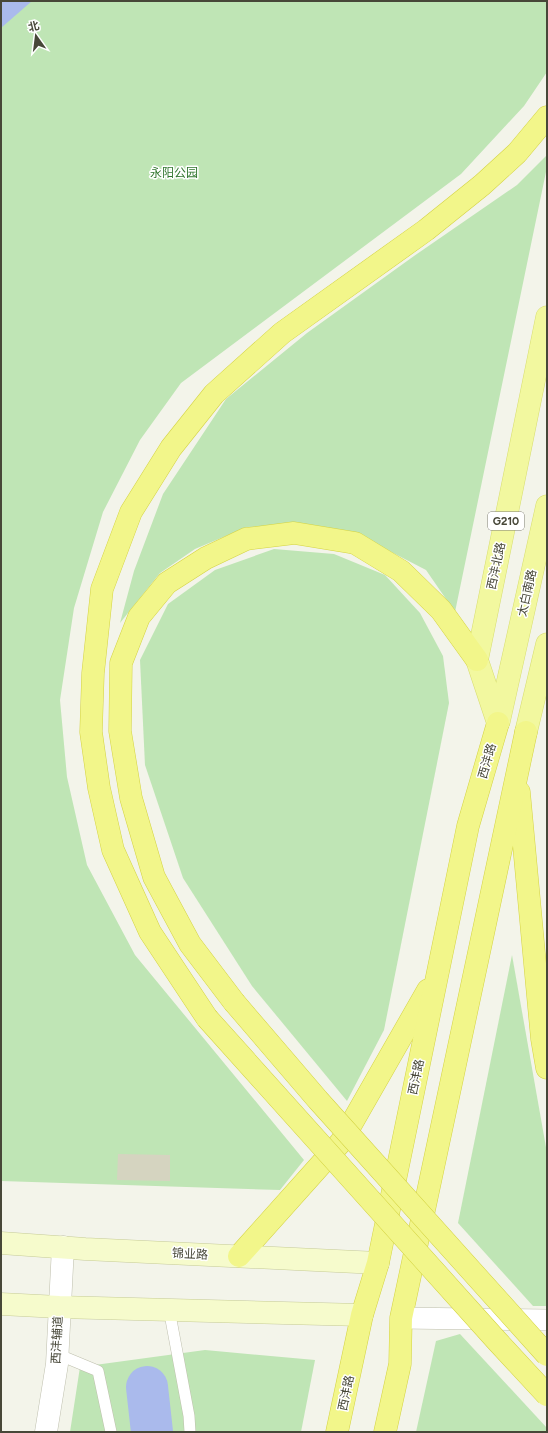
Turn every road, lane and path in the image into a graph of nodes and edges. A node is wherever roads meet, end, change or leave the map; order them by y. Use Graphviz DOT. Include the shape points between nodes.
graph roads {
  1 [pos="547,117"];
  2 [pos="547,317"];
  3 [pos="547,506"];
  4 [pos="547,644"];
  5 [pos="477,660"];
  6 [pos="547,711"];
  7 [pos="498,723"];
  8 [pos="526,732"];
  9 [pos="517,772"];
  10 [pos="438,973"];
  11 [pos="547,1068"];
  12 [pos="1,1243"];
  13 [pos="63,1247"];
  14 [pos="239,1256"];
  15 [pos="378,1263"];
  16 [pos="1,1304"];
  17 [pos="59,1307"];
  18 [pos="168,1309"];
  19 [pos="362,1315"];
  20 [pos="401,1318"];
  21 [pos="547,1320"];
  22 [pos="57,1354"];
  23 [pos="547,1355"];
  24 [pos="547,1396"];
  25 [pos="46,1432"];
  26 [pos="111,1432"];
  27 [pos="190,1432"];
  28 [pos="338,1432"];
  29 [pos="385,1432"];
  1 -- 24 [label="highway, bridge" via="517,153 482,185 426,230 282,333 214,394 171,448 131,512 102,589 93,673 91,732 99,788 113,850 150,932 207,1018"];
  2 -- 5 [label="main road, 西沣北路 / G210"];
  3 -- 7 [label="main road, 太白南路"];
  4 -- 8 [label="main road"];
  5 -- 7 [label="main road, 西沣北路 / G210"];
  5 -- 23 [label="highway, bridge" via="441,610 401,571 355,544 294,533 246,539 206,558 167,583 139,617 121,664 120,731 131,798 154,877 190,944 234,1002 318,1100"];
  6 -- 8 [label="main road"];
  7 -- 10 [label="highway, 西沣路" via="468,826"];
  8 -- 9 [label="highway"];
  9 -- 11 [label="highway" via="542,1039"];
  9 -- 20 [label="highway"];
  10 -- 14 [label="highway" via="341,1142"];
  10 -- 15 [label="highway, 西沣路"];
  12 -- 13 [label="main road, 锦业路"];
  13 -- 14 [label="main road, 锦业路"];
  13 -- 17 [label="street, 西沣辅道"];
  14 -- 15 [label="main road, 锦业路"];
  15 -- 19 [label="highway, 西沣路"];
  16 -- 17 [label="main road"];
  17 -- 18 [label="main road"];
  17 -- 22 [label="street, 西沣辅道"];
  18 -- 19 [label="main road"];
  18 -- 27 [label="lane"];
  19 -- 28 [label="highway, 西沣路"];
  20 -- 21 [label="street"];
  20 -- 29 [label="highway" via="400,1364"];
  22 -- 25 [label="street, 西沣辅道"];
  22 -- 26 [label="lane" via="98,1371"];
}
